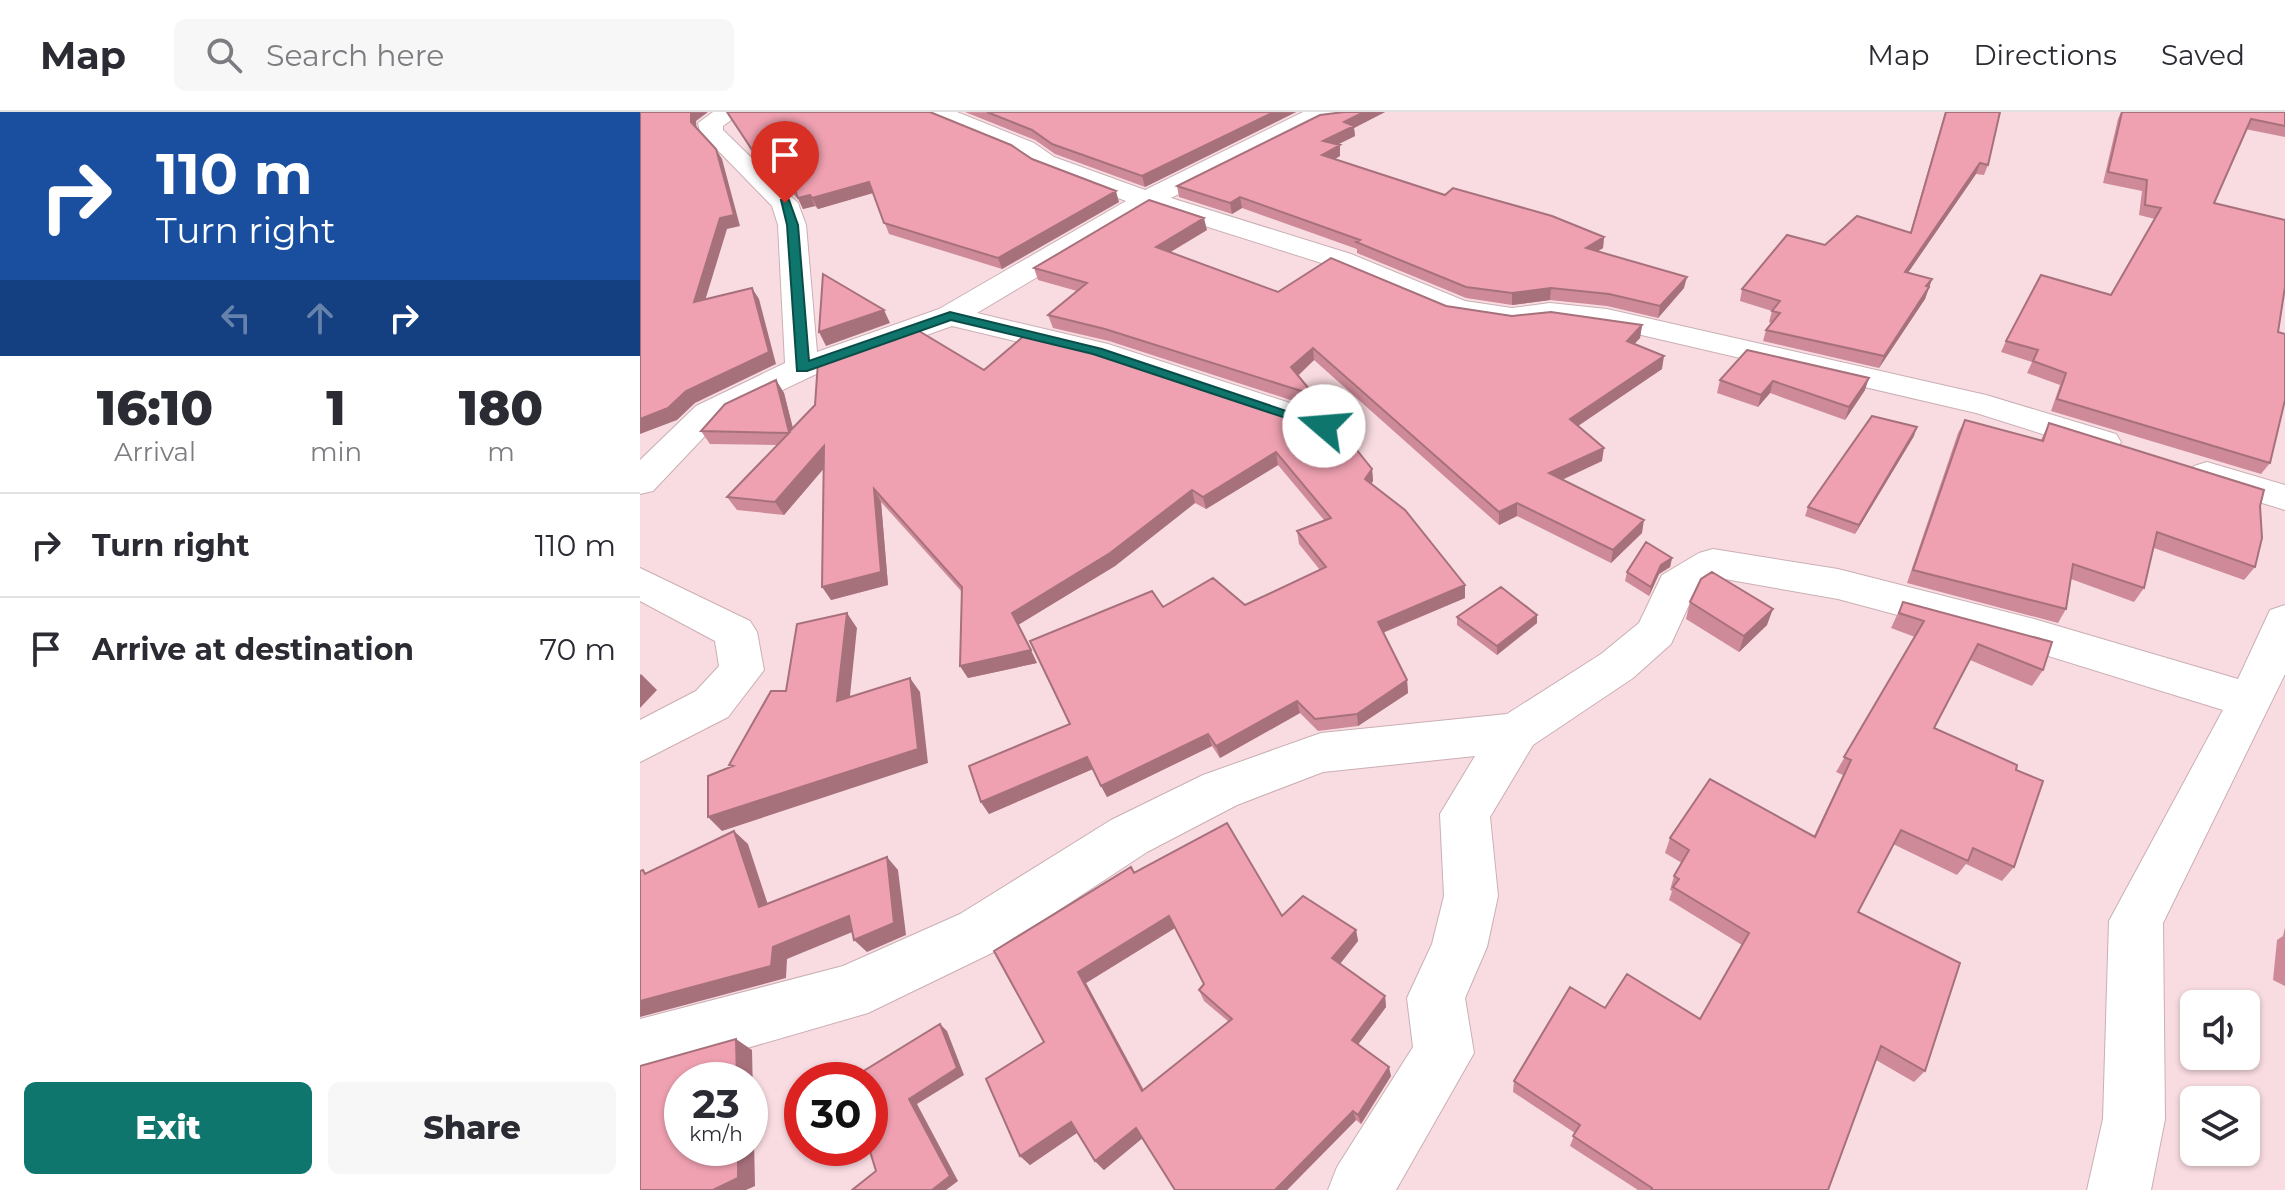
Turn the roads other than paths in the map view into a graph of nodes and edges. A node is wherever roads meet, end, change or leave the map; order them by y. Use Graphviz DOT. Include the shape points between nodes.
graph roads {
  1 [pos="730,112"];
  2 [pos="937,112"];
  3 [pos="1349,112"];
  4 [pos="1311,114"];
  5 [pos="1148,199"];
  6 [pos="950,316"];
  7 [pos="802,368"];
  8 [pos="708,413"];
  9 [pos="1324,426"];
  10 [pos="640,444"];
  11 [pos="2132,451"];
  12 [pos="2174,464"];
  13 [pos="640,482"];
  14 [pos="2285,498"];
  15 [pos="640,583"];
  16 [pos="2285,621"];
  17 [pos="2251,701"];
  18 [pos="1516,732"];
  19 [pos="640,743"];
  20 [pos="640,1049"];
  21 [pos="1360,1190"];
  22 [pos="2119,1190"];
  1 -- 7 [label="street" via="710,123 712,132 785,203 792,225"];
  2 -- 5 [label="street" via="1025,148 1045,162"];
  3 -- 4 [label="street"];
  4 -- 5 [label="street"];
  5 -- 6 [label="street"];
  5 -- 11 [label="street" via="1341,260 1458,309 1512,317 1550,312 1607,318 1986,405"];
  6 -- 7 [label="street"];
  6 -- 9 [label="street" via="1097,351"];
  7 -- 8 [label="street"];
  8 -- 10 [label="street"];
  8 -- 13 [label="street"];
  12 -- 14 [label="street"];
  15 -- 19 [label="street" via="735,632 742,670 712,704"];
  16 -- 17 [label="street"];
  17 -- 18 [label="street" via="2034,635 1838,584 1713,563 1677,585 1656,633 1617,666"];
  17 -- 22 [label="street" via="2136,921 2134,1119"];
  18 -- 20 [label="street" via="1307,758 1220,790 1142,829 979,932 848,993"];
  18 -- 21 [label="street" via="1465,814 1471,896 1459,947 1436,998 1444,1053"];
}
